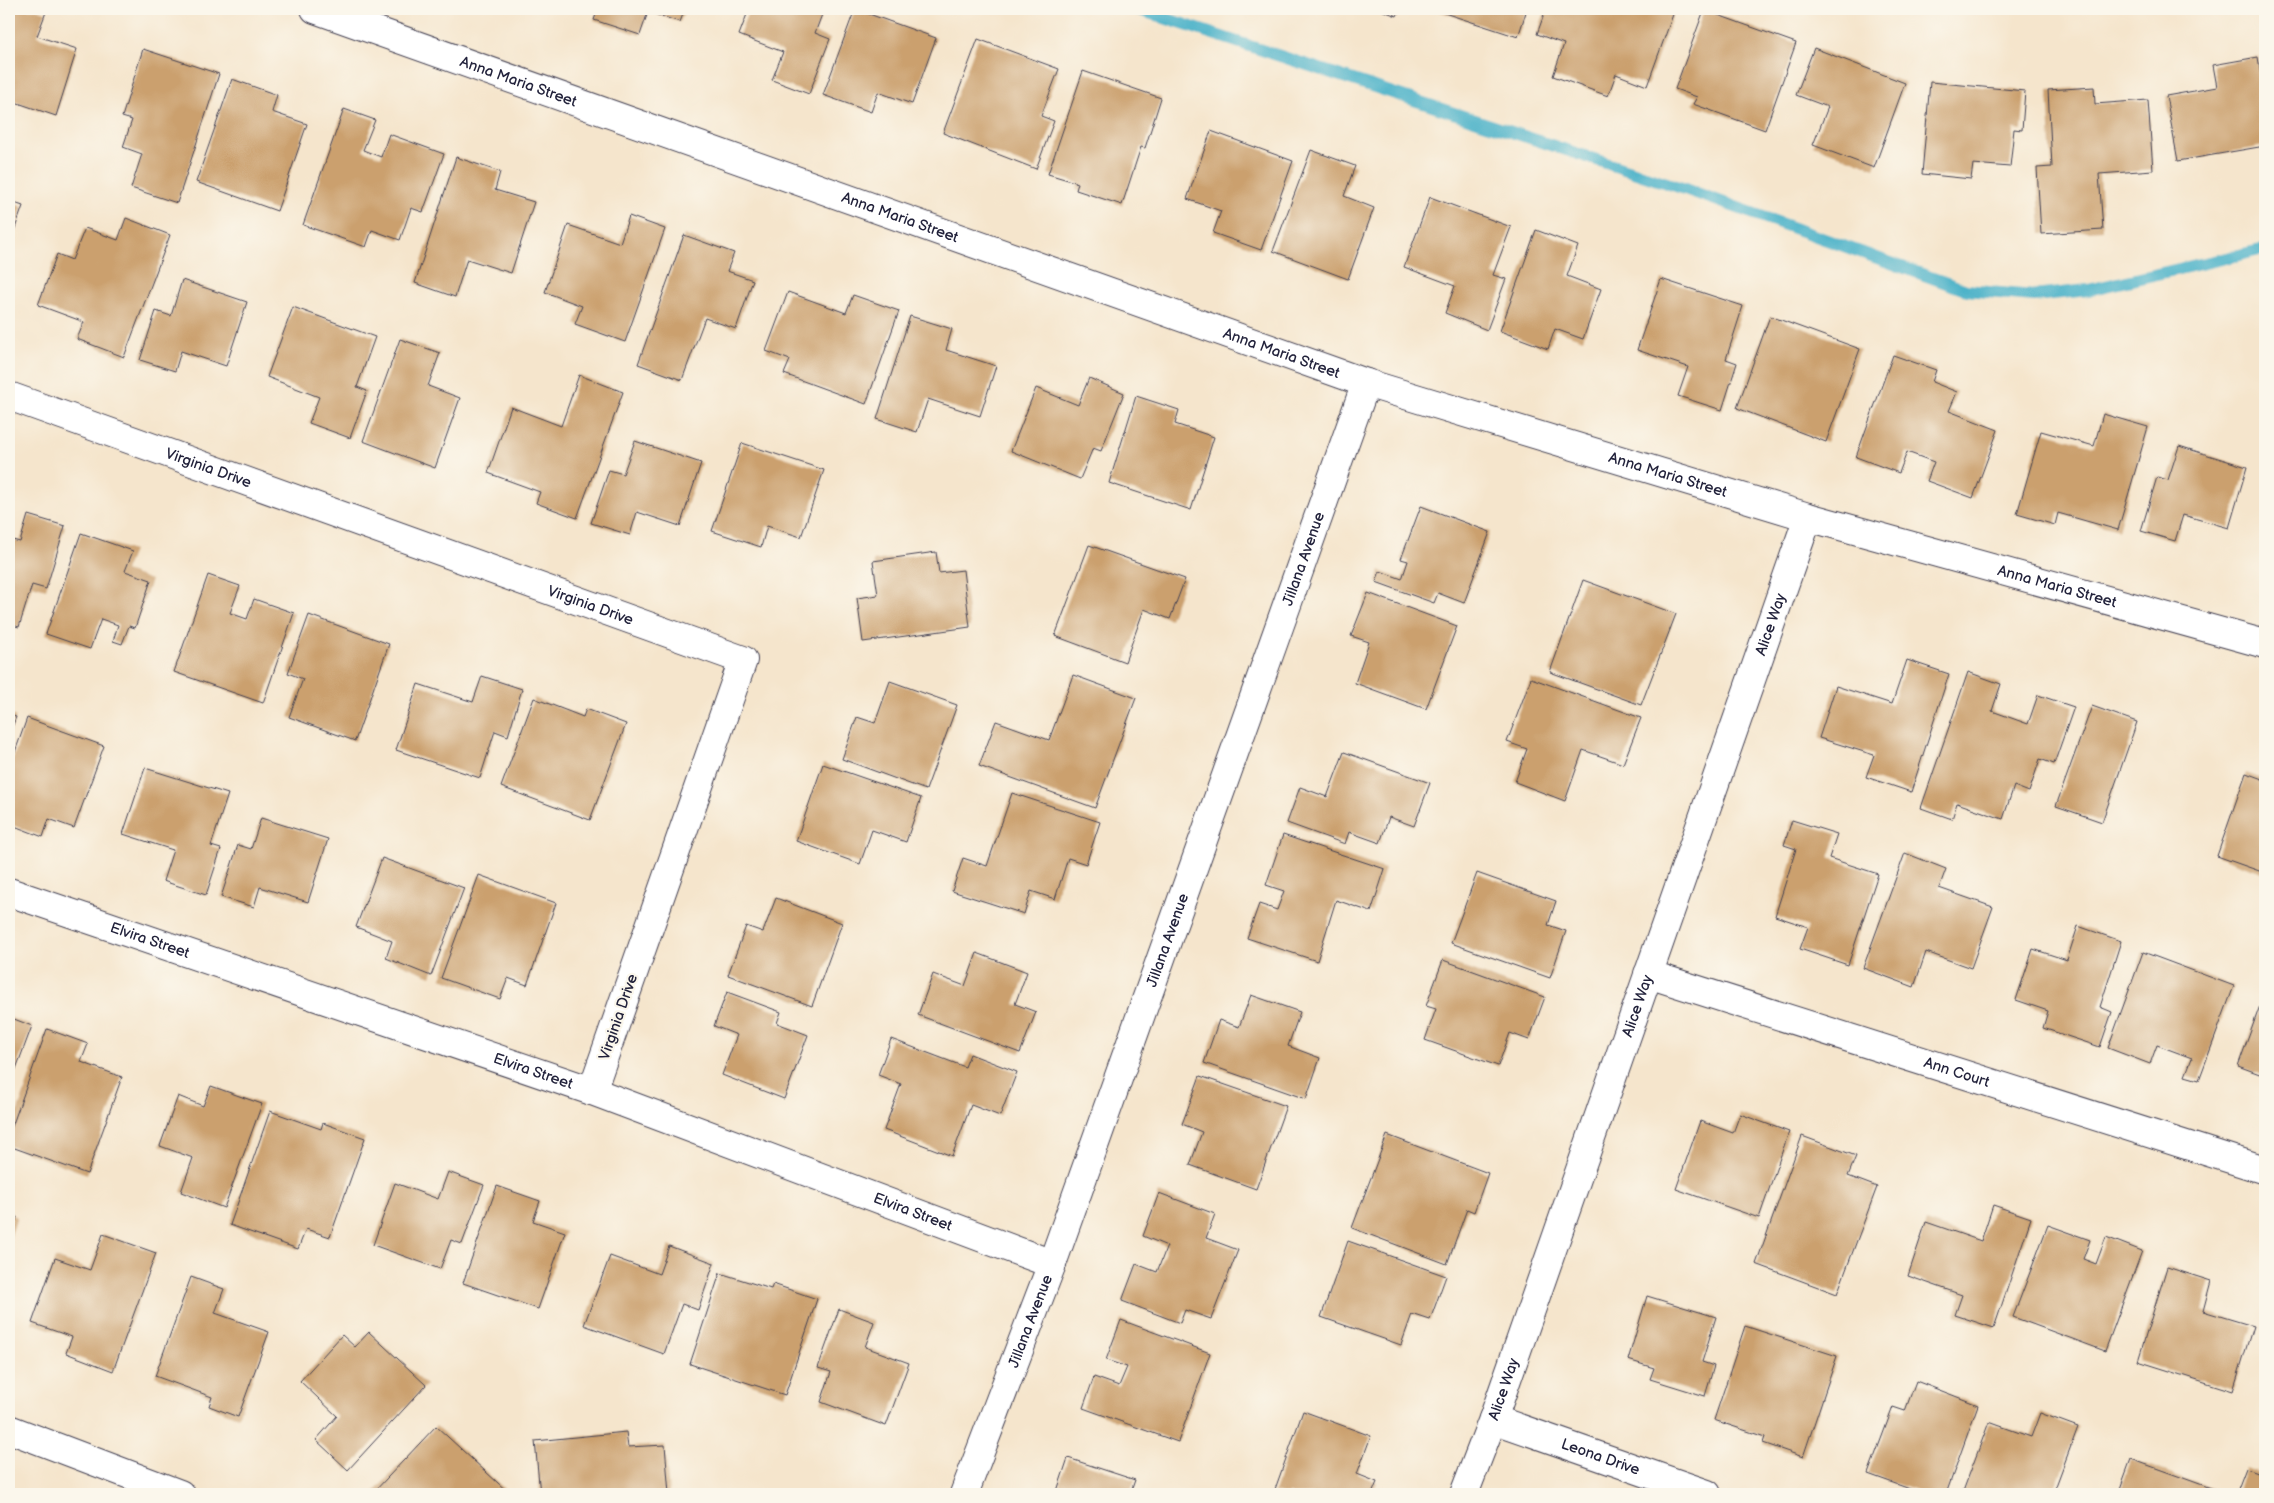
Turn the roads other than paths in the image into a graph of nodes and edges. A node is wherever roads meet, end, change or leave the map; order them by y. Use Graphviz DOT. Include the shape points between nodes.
graph roads {
  1 [pos="315,9"];
  2 [pos="1366,383"];
  3 [pos="9,396"];
  4 [pos="1808,517"];
  5 [pos="2265,644"];
  6 [pos="9,892"];
  7 [pos="1648,974"];
  8 [pos="592,1091"];
  9 [pos="2265,1170"];
  10 [pos="1052,1264"];
  11 [pos="1494,1419"];
  12 [pos="9,1429"];
  13 [pos="180,1494"];
  14 [pos="964,1494"];
  15 [pos="1464,1494"];
  16 [pos="1708,1494"];
  1 -- 2 [label="street, Anna Maria Street"];
  2 -- 4 [label="street, Anna Maria Street"];
  2 -- 10 [label="street, Jillana Avenue"];
  3 -- 8 [label="street, Virginia Drive" via="743,660"];
  4 -- 5 [label="street, Anna Maria Street"];
  4 -- 7 [label="street, Alice Way"];
  6 -- 8 [label="street, Elvira Street"];
  7 -- 9 [label="street, Ann Court"];
  7 -- 11 [label="street, Alice Way"];
  8 -- 10 [label="street, Elvira Street"];
  10 -- 14 [label="street, Jillana Avenue"];
  11 -- 15 [label="street, Alice Way"];
  11 -- 16 [label="street, Leona Drive"];
  12 -- 13 [label="street"];
}
